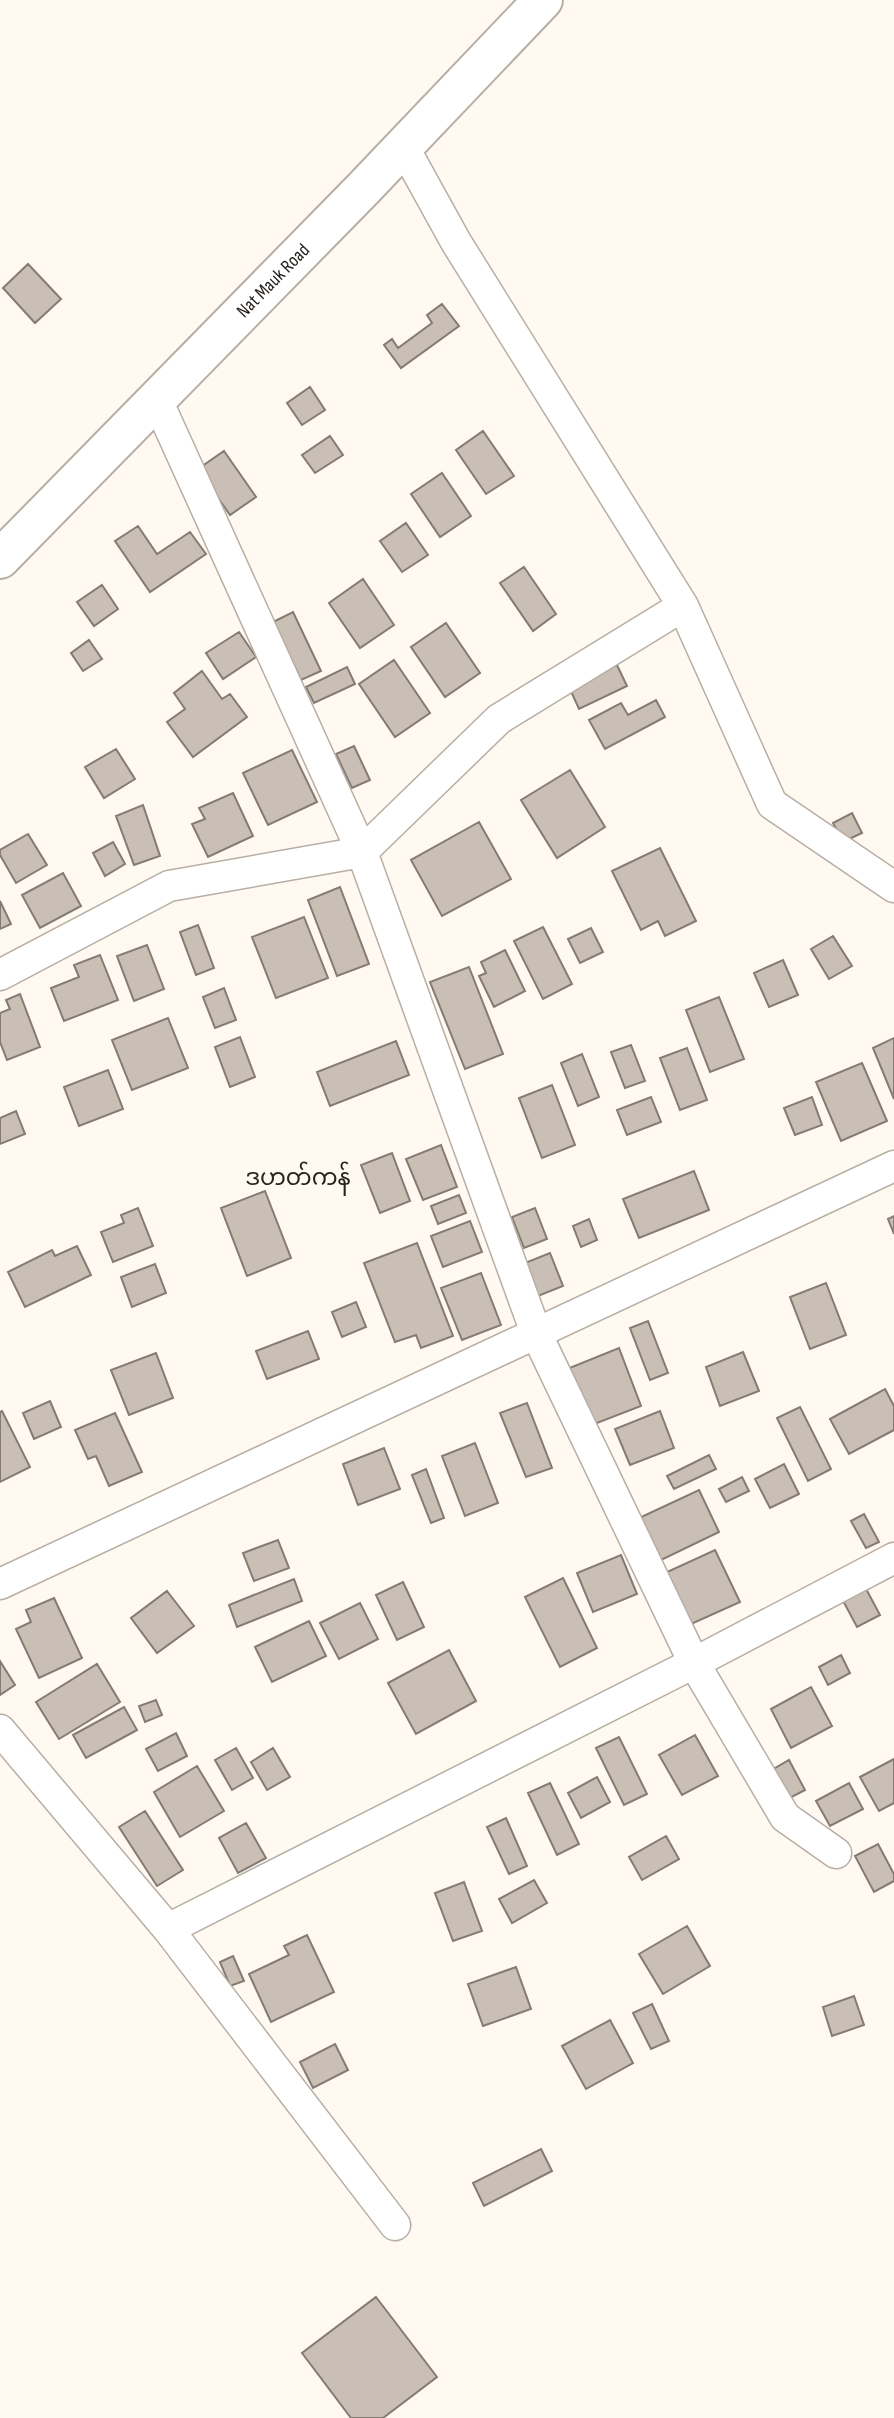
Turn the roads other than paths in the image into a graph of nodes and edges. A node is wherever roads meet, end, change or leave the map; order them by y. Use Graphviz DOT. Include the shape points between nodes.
graph roads {
  1 [pos="543,0"];
  2 [pos="403,146"];
  3 [pos="157,400"];
  4 [pos="0,559"];
  5 [pos="683,607"];
  6 [pos="362,852"];
  7 [pos="894,887"];
  8 [pos="0,975"];
  9 [pos="894,1166"];
  10 [pos="536,1333"];
  11 [pos="894,1559"];
  12 [pos="1,1581"];
  13 [pos="694,1663"];
  14 [pos="0,1730"];
  15 [pos="836,1853"];
  16 [pos="168,1928"];
  17 [pos="395,2225"];
  1 -- 2 [label="highway, Nat Mauk Road"];
  2 -- 3 [label="highway, Nat Mauk Road"];
  2 -- 5 [label="street" via="456,242"];
  3 -- 4 [label="highway, Nat Mauk Road"];
  3 -- 6 [label="street"];
  5 -- 6 [label="street" via="499,719"];
  5 -- 7 [label="street" via="772,804"];
  6 -- 8 [label="street" via="169,886"];
  6 -- 10 [label="street"];
  9 -- 10 [label="street"];
  10 -- 12 [label="street"];
  10 -- 13 [label="street"];
  11 -- 13 [label="street"];
  13 -- 15 [label="street" via="785,1817"];
  13 -- 16 [label="street"];
  14 -- 16 [label="street"];
  16 -- 17 [label="street"];
}
